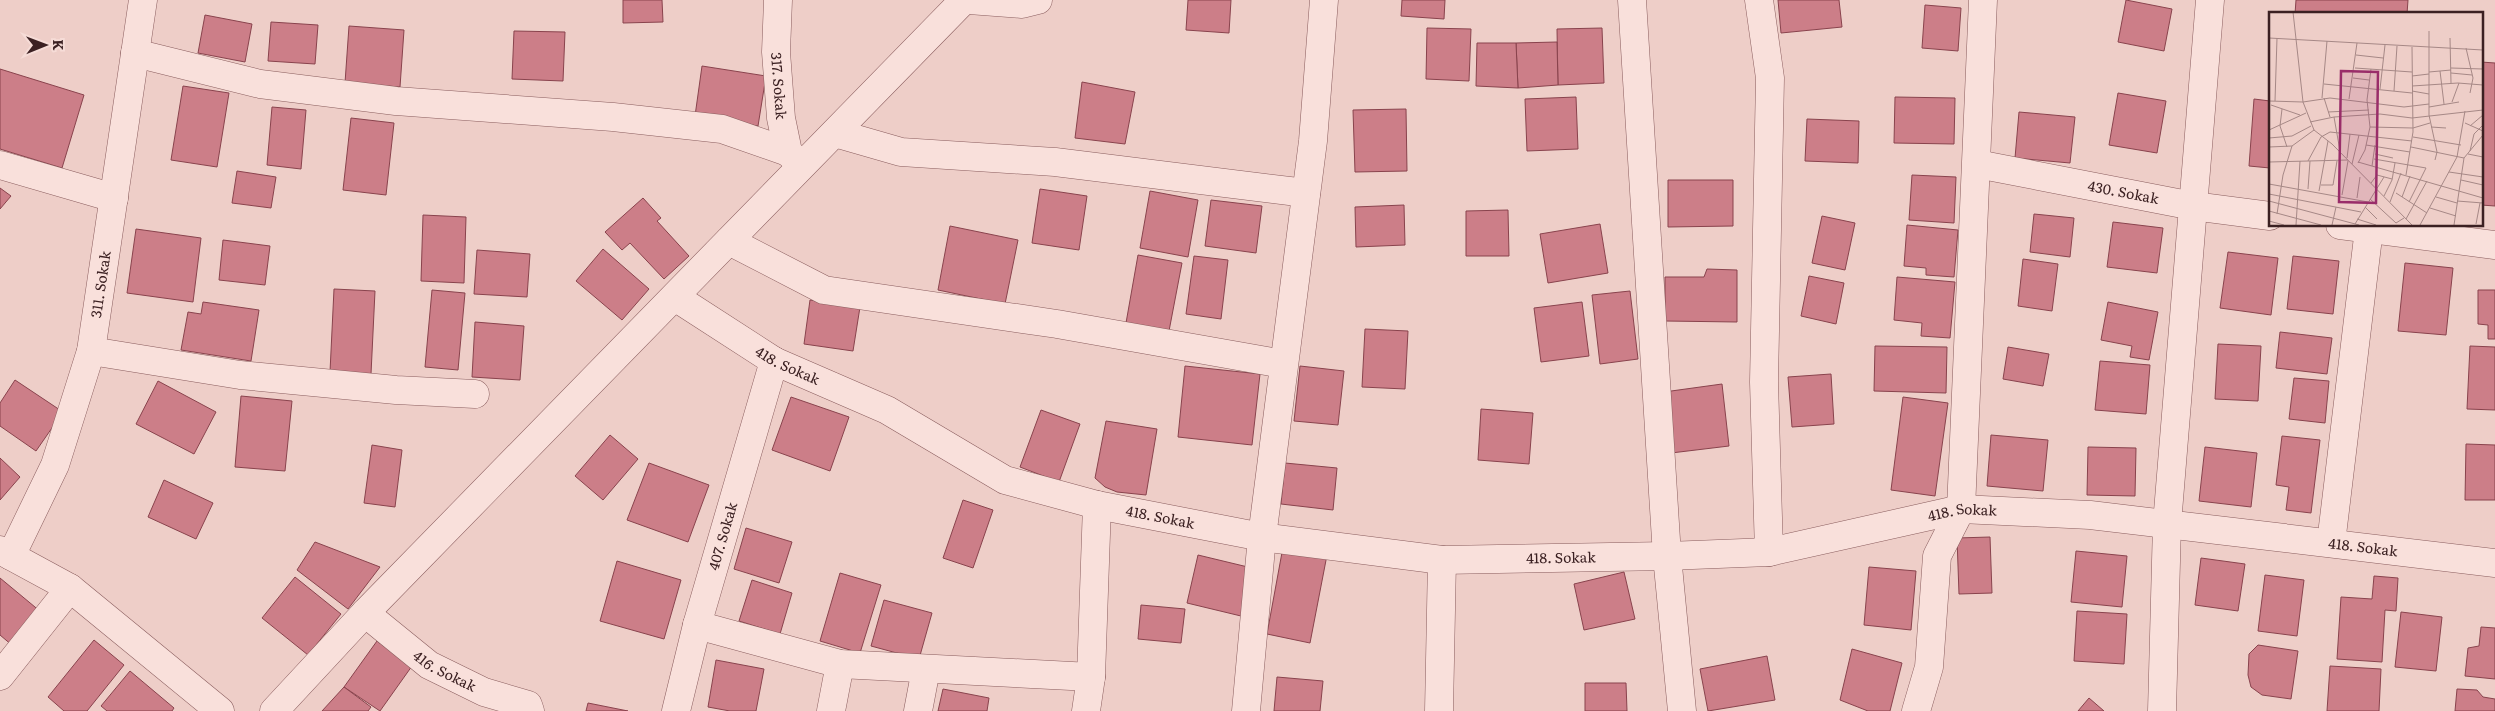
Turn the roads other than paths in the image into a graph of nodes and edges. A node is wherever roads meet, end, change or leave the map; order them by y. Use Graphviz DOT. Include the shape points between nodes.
graph roads {
  1 [pos="143,0"];
  2 [pos="778,0"];
  3 [pos="964,0"];
  4 [pos="969,0"];
  5 [pos="1038,0"];
  6 [pos="1324,0"];
  7 [pos="1632,0"];
  8 [pos="1759,0"];
  9 [pos="1983,0"];
  10 [pos="2210,0"];
  11 [pos="135,53"];
  12 [pos="835,133"];
  13 [pos="796,159"];
  14 [pos="1977,164"];
  15 [pos="0,165"];
  16 [pos="1306,193"];
  17 [pos="114,198"];
  18 [pos="2193,206"];
  19 [pos="2269,216"];
  20 [pos="2347,226"];
  21 [pos="2369,229"];
  22 [pos="729,241"];
  23 [pos="2495,245"];
  24 [pos="675,296"];
  25 [pos="91,351"];
  26 [pos="774,361"];
  27 [pos="1283,364"];
  28 [pos="476,394"];
  29 [pos="1097,505"];
  30 [pos="1960,508"];
  31 [pos="2167,524"];
  32 [pos="1262,537"];
  33 [pos="2331,543"];
  34 [pos="1769,552"];
  35 [pos="5,553"];
  36 [pos="1667,556"];
  37 [pos="1442,560"];
  38 [pos="2495,563"];
  39 [pos="70,588"];
  40 [pos="365,613"];
  41 [pos="697,625"];
  42 [pos="840,664"];
  43 [pos="926,669"];
  44 [pos="0,676"];
  45 [pos="1091,678"];
  46 [pos="220,711"];
  47 [pos="274,711"];
  48 [pos="530,711"];
  49 [pos="676,711"];
  50 [pos="830,711"];
  51 [pos="918,711"];
  52 [pos="1086,711"];
  53 [pos="1246,711"];
  54 [pos="1439,711"];
  55 [pos="1682,711"];
  56 [pos="1916,711"];
  57 [pos="2162,711"];
  1 -- 11 [label="street, 311. Sokak"];
  2 -- 13 [label="street, 317. Sokak" via="776,61 781,118"];
  3 -- 12 [label="street"];
  4 -- 5 [label="street" via="1022,4"];
  6 -- 16 [label="street"];
  7 -- 36 [label="street"];
  8 -- 34 [label="street" via="1770,78 1764,382"];
  9 -- 14 [label="street"];
  10 -- 18 [label="street"];
  11 -- 13 [label="street" via="269,85 396,101 613,117 722,129"];
  11 -- 17 [label="street, 311. Sokak"];
  12 -- 13 [label="street"];
  12 -- 16 [label="street" via="901,152 1055,162"];
  13 -- 22 [label="street"];
  14 -- 18 [label="street, 430. Sokak"];
  14 -- 30 [label="street"];
  15 -- 17 [label="street"];
  16 -- 27 [label="street"];
  17 -- 25 [label="street, 311. Sokak"];
  18 -- 19 [label="street, 430. Sokak"];
  18 -- 31 [label="street"];
  20 -- 21 [label="street"];
  21 -- 23 [label="street"];
  21 -- 33 [label="street"];
  22 -- 24 [label="street"];
  22 -- 27 [label="street" via="824,290 1057,324"];
  24 -- 26 [label="street, 418. Sokak"];
  24 -- 40 [label="street"];
  25 -- 28 [label="street" via="240,375"];
  25 -- 35 [label="street, 311. Sokak" via="55,465"];
  26 -- 29 [label="street, 418. Sokak" via="887,410 1005,480"];
  26 -- 41 [label="street, 407. Sokak"];
  27 -- 32 [label="street"];
  29 -- 32 [label="street, 418. Sokak"];
  29 -- 45 [label="street"];
  30 -- 31 [label="street, 418. Sokak" via="2090,515"];
  30 -- 34 [label="street, 418. Sokak"];
  30 -- 56 [label="street" via="1937,556 1929,667"];
  31 -- 33 [label="street, 418. Sokak"];
  31 -- 57 [label="street"];
  32 -- 37 [label="street, 418. Sokak"];
  32 -- 53 [label="street"];
  33 -- 38 [label="street, 418. Sokak"];
  34 -- 36 [label="street, 418. Sokak"];
  35 -- 39 [label="street"];
  36 -- 37 [label="street, 418. Sokak"];
  36 -- 55 [label="street"];
  37 -- 54 [label="street"];
  39 -- 44 [label="street"];
  39 -- 46 [label="street"];
  40 -- 47 [label="street"];
  40 -- 48 [label="street, 416. Sokak" via="429,665 484,692 528,705"];
  41 -- 42 [label="street"];
  41 -- 49 [label="street, 407. Sokak"];
  42 -- 43 [label="street"];
  42 -- 50 [label="street"];
  43 -- 45 [label="street"];
  43 -- 51 [label="street"];
  45 -- 52 [label="street"];
}
